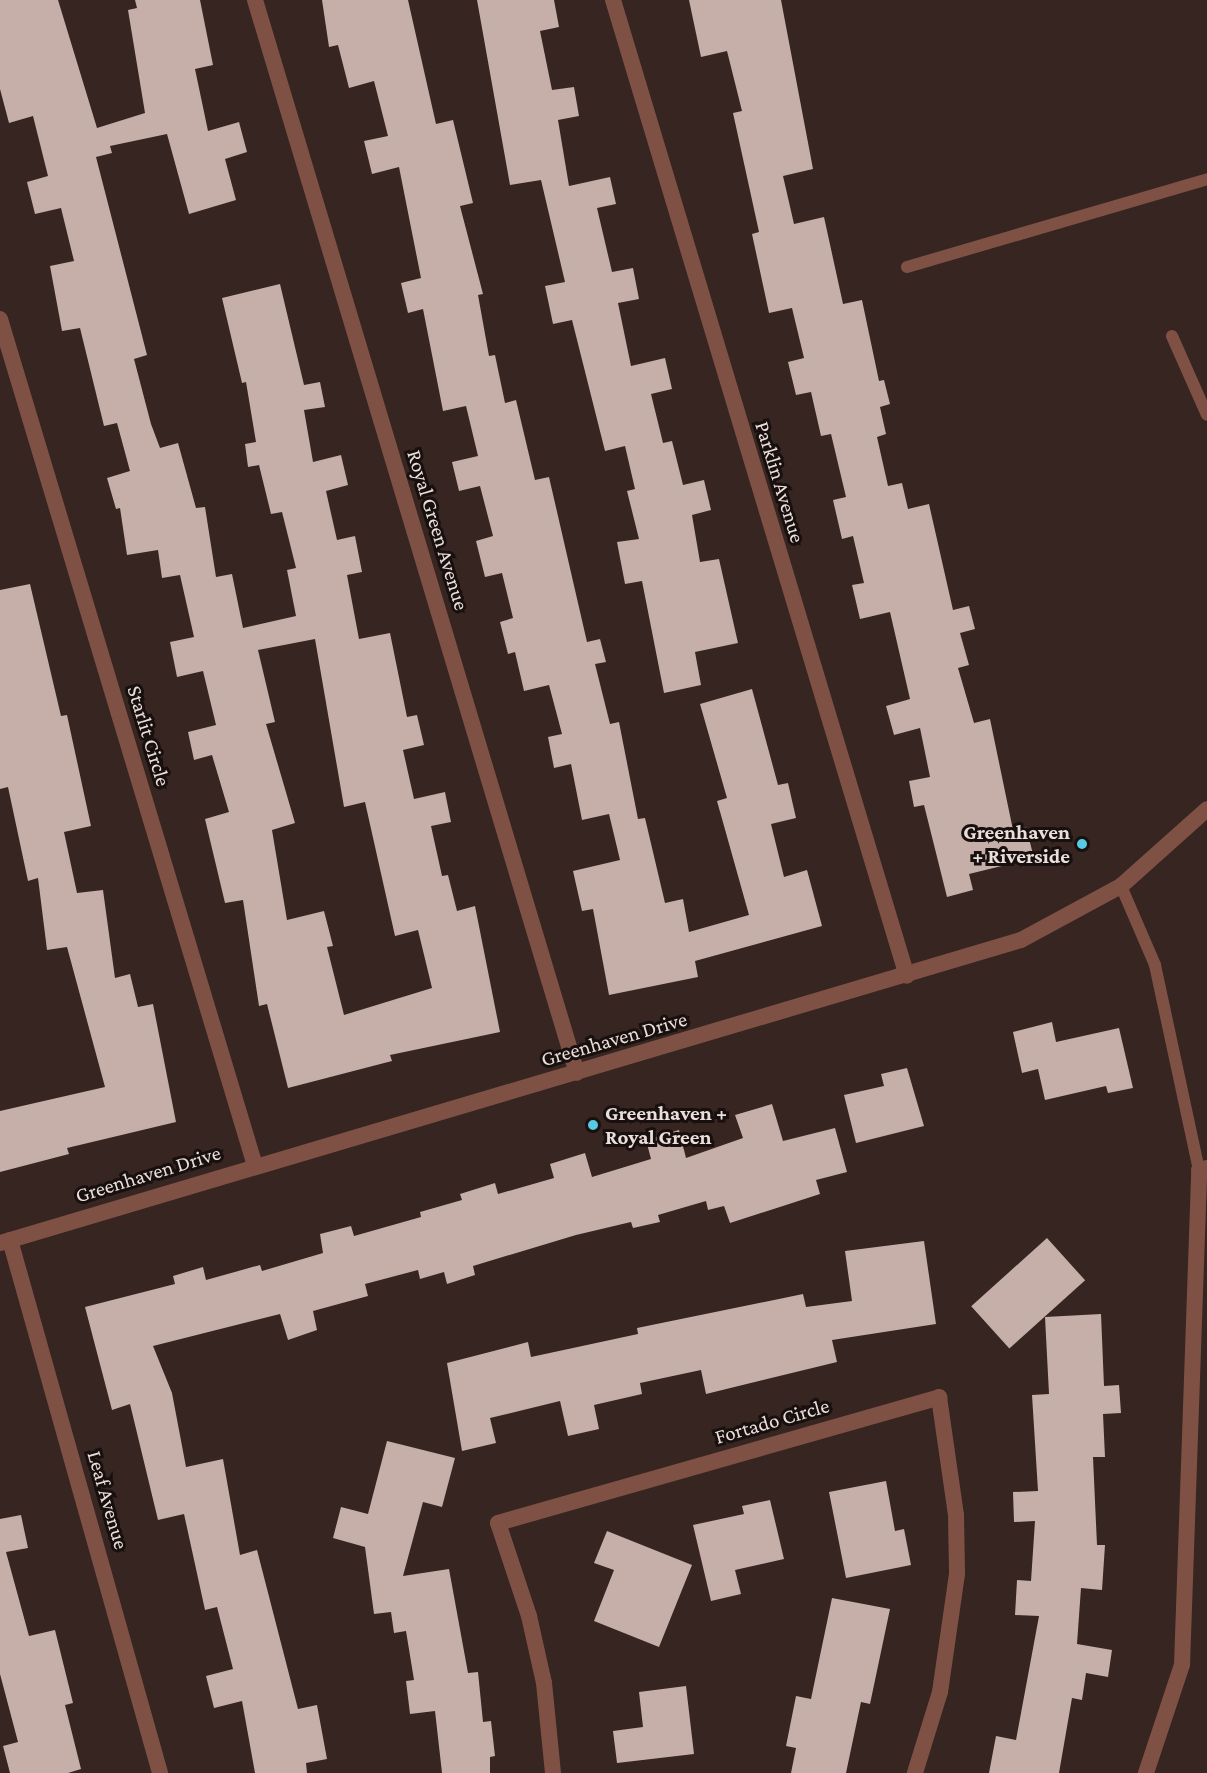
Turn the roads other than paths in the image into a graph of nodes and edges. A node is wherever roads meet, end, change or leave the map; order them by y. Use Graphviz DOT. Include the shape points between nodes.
graph roads {
  1 [pos="255,0"];
  2 [pos="613,0"];
  3 [pos="1207,179"];
  4 [pos="907,267"];
  5 [pos="0,319"];
  6 [pos="1172,336"];
  7 [pos="1207,415"];
  8 [pos="1207,809"];
  9 [pos="1122,886"];
  10 [pos="908,976"];
  11 [pos="577,1073"];
  12 [pos="255,1166"];
  13 [pos="1203,1169"];
  14 [pos="5,1241"];
  15 [pos="160,1773"];
  16 [pos="553,1773"];
  17 [pos="915,1773"];
  18 [pos="1146,1773"];
  1 -- 11 [label="street, Royal Green Avenue"];
  2 -- 10 [label="street, Parklin Avenue"];
  3 -- 4 [label="lane"];
  5 -- 12 [label="street, Starlit Circle"];
  6 -- 7 [label="lane"];
  8 -- 9 [label="street, Greenhaven Drive"];
  9 -- 10 [label="street, Greenhaven Drive" via="1021,940"];
  9 -- 13 [label="lane" via="1155,965"];
  10 -- 11 [label="street, Greenhaven Drive"];
  11 -- 12 [label="street, Greenhaven Drive"];
  12 -- 14 [label="street, Greenhaven Drive"];
  13 -- 18 [label="street" via="1182,1665"];
  14 -- 15 [label="street, Leaf Avenue"];
  16 -- 17 [label="street, Fortado Circle" via="544,1683 529,1616 498,1523 939,1397 956,1515 957,1574 940,1692"];
}
